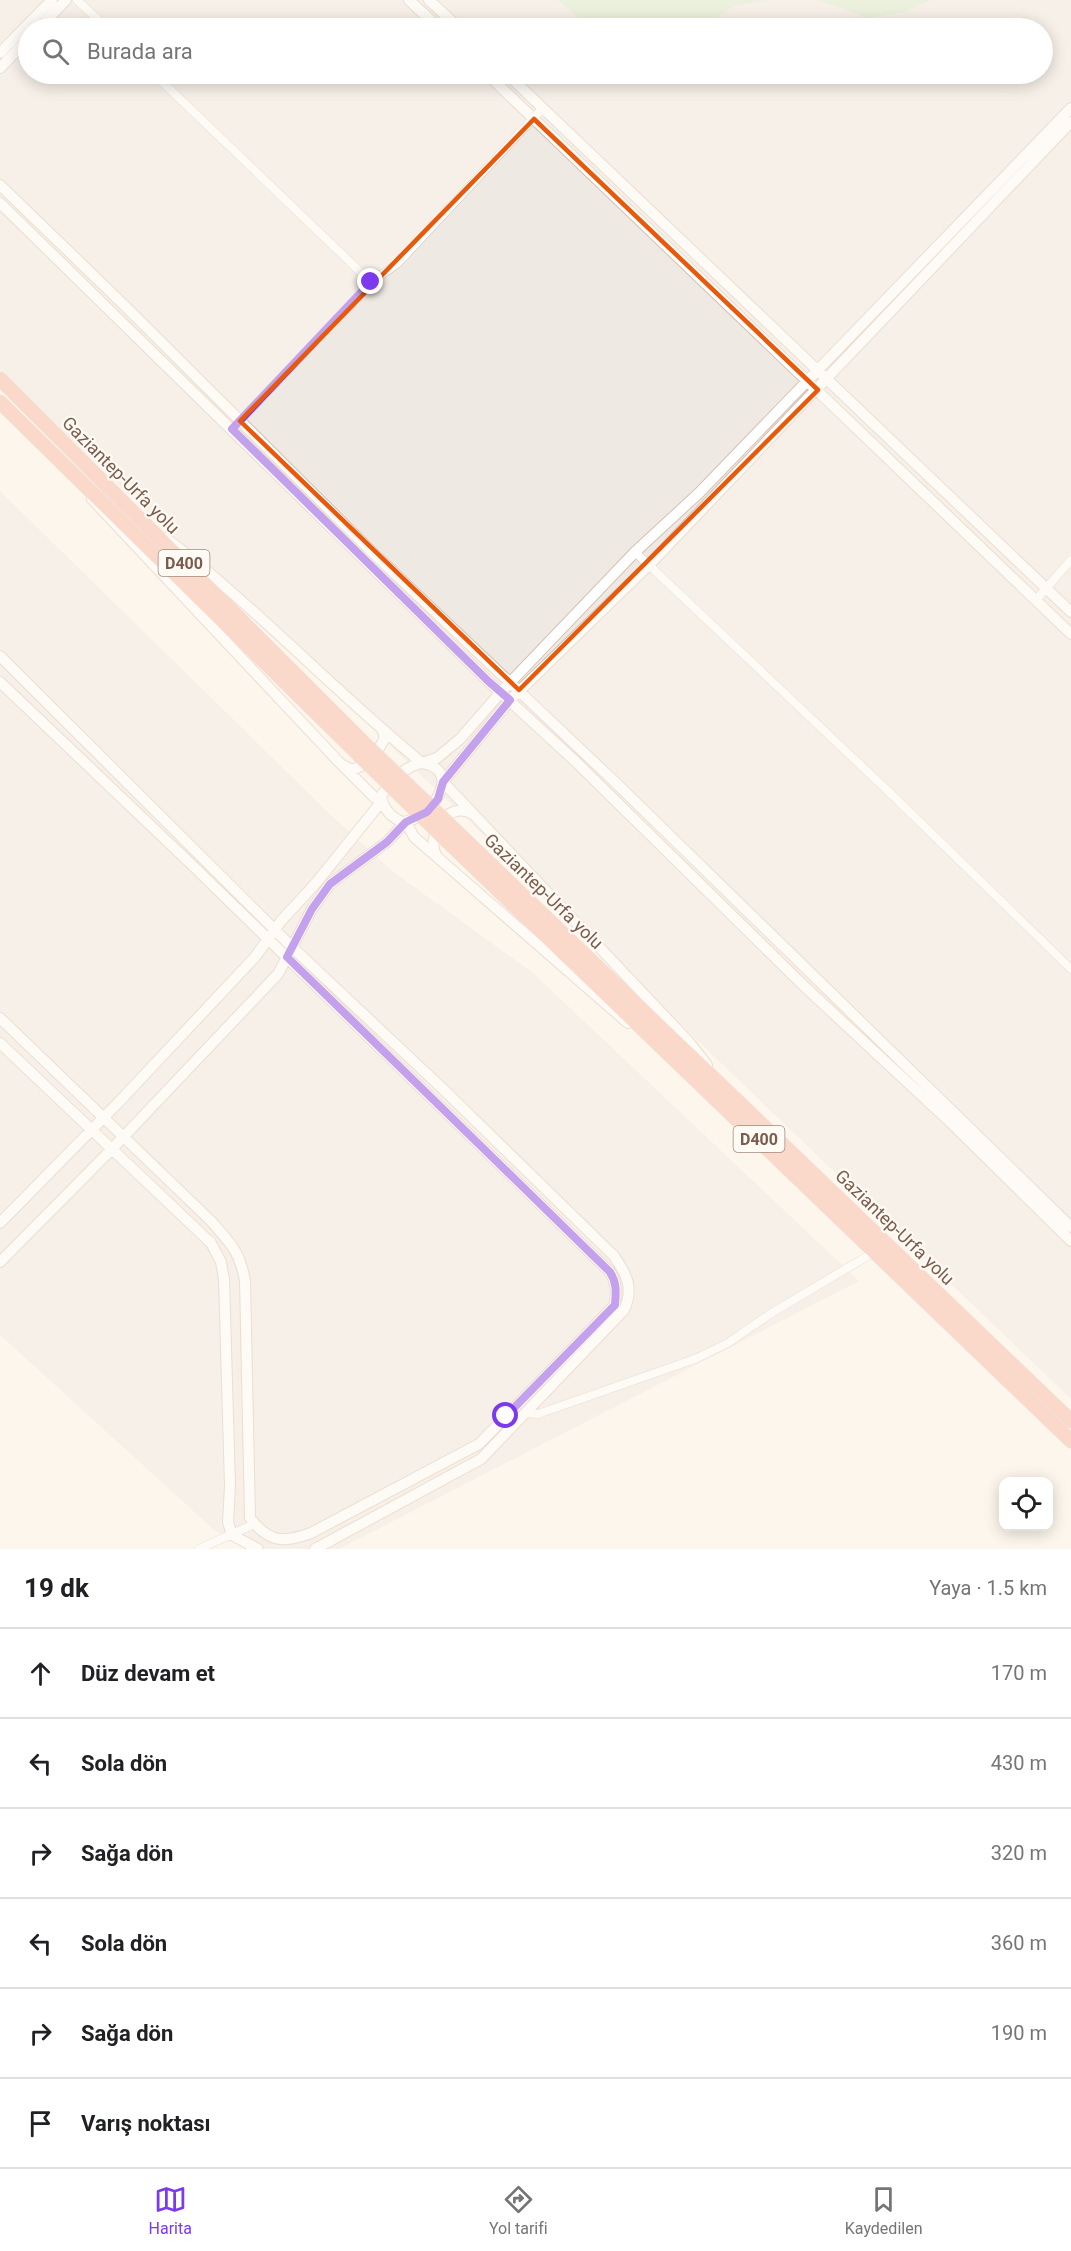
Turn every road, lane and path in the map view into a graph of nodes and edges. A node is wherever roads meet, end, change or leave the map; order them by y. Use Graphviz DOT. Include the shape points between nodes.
graph roads {
  1 [pos="52,0"];
  2 [pos="66,0"];
  3 [pos="77,0"];
  4 [pos="410,0"];
  5 [pos="429,0"];
  6 [pos="34,18"];
  7 [pos="49,18"];
  8 [pos="96,18"];
  9 [pos="429,18"];
  10 [pos="448,18"];
  11 [pos="18,35"];
  12 [pos="18,49"];
  13 [pos="0,53"];
  14 [pos="0,68"];
  15 [pos="164,84"];
  16 [pos="497,84"];
  17 [pos="518,84"];
  18 [pos="543,108"];
  19 [pos="1071,108"];
  20 [pos="534,119"];
  21 [pos="1071,122"];
  22 [pos="0,185"];
  23 [pos="0,203"];
  24 [pos="371,282"];
  25 [pos="816,370"];
  26 [pos="0,379"];
  27 [pos="828,379"];
  28 [pos="807,380"];
  29 [pos="818,390"];
  30 [pos="0,402"];
  31 [pos="236,425"];
  32 [pos="57,458"];
  33 [pos="133,513"];
  34 [pos="636,552"];
  35 [pos="1071,560"];
  36 [pos="650,564"];
  37 [pos="1046,588"];
  38 [pos="1036,600"];
  39 [pos="1071,612"];
  40 [pos="1071,634"];
  41 [pos="0,656"];
  42 [pos="0,682"];
  43 [pos="510,683"];
  44 [pos="519,690"];
  45 [pos="505,696"];
  46 [pos="381,729"];
  47 [pos="364,752"];
  48 [pos="338,761"];
  49 [pos="422,763"];
  50 [pos="443,782"];
  51 [pos="382,801"];
  52 [pos="474,814"];
  53 [pos="406,822"];
  54 [pos="451,835"];
  55 [pos="437,857"];
  56 [pos="276,929"];
  57 [pos="268,939"];
  58 [pos="289,952"];
  59 [pos="1071,969"];
  60 [pos="0,1017"];
  61 [pos="0,1043"];
  62 [pos="668,1052"];
  63 [pos="729,1093"];
  64 [pos="104,1118"];
  65 [pos="91,1130"];
  66 [pos="124,1137"];
  67 [pos="111,1150"];
  68 [pos="0,1223"];
  69 [pos="1071,1227"];
  70 [pos="1071,1241"];
  71 [pos="876,1251"];
  72 [pos="0,1262"];
  73 [pos="526,1413"];
  74 [pos="1071,1421"];
  75 [pos="1071,1441"];
  76 [pos="254,1524"];
  77 [pos="232,1535"];
  78 [pos="199,1549"];
  79 [pos="258,1549"];
  80 [pos="315,1549"];
  1 -- 6 [label="street"];
  2 -- 7 [label="street"];
  3 -- 8 [label="street"];
  4 -- 9 [label="street"];
  5 -- 10 [label="street"];
  11 -- 13 [label="street"];
  12 -- 14 [label="street"];
  15 -- 24 [label="street"];
  16 -- 20 [label="street"];
  17 -- 18 [label="street"];
  18 -- 20 [label="street"];
  18 -- 25 [label="street"];
  19 -- 25 [label="street"];
  20 -- 24 [label="street" via="397,264"];
  20 -- 28 [label="street"];
  21 -- 27 [label="street"];
  22 -- 31 [label="street" via="125,306"];
  23 -- 31 [label="street"];
  24 -- 31 [label="street"];
  25 -- 27 [label="street"];
  25 -- 28 [label="street"];
  26 -- 33 [label="highway, Gaziantep-Urfa yolu / D400"];
  27 -- 29 [label="street"];
  27 -- 37 [label="street"];
  28 -- 29 [label="street"];
  28 -- 34 [label="street" via="699,493"];
  29 -- 36 [label="street"];
  29 -- 38 [label="street"];
  30 -- 32 [label="highway, Gaziantep-Urfa yolu / D400"];
  31 -- 43 [label="street"];
  31 -- 45 [label="street"];
  32 -- 47 [label="highway, Gaziantep-Urfa yolu / D400"];
  32 -- 48 [label="street" via="105,516"];
  33 -- 46 [label="street" via="237,596"];
  33 -- 47 [label="highway, Gaziantep-Urfa yolu / D400"];
  34 -- 36 [label="street"];
  34 -- 43 [label="street"];
  35 -- 37 [label="street"];
  36 -- 44 [label="street"];
  36 -- 59 [label="street"];
  37 -- 38 [label="street"];
  37 -- 39 [label="street"];
  38 -- 40 [label="street"];
  41 -- 56 [label="street"];
  42 -- 57 [label="street"];
  43 -- 44 [label="street"];
  43 -- 45 [label="street"];
  44 -- 45 [label="street"];
  44 -- 69 [label="street"];
  45 -- 49 [label="street" via="437,758"];
  45 -- 50 [label="street"];
  45 -- 70 [label="street"];
  46 -- 48 [label="street" via="385,738 371,762 352,770"];
  46 -- 49 [label="street"];
  47 -- 54 [label="highway, Gaziantep-Urfa yolu / D400, bridge"];
  48 -- 51 [label="street"];
  49 -- 50 [label="street" via="434,768"];
  49 -- 51 [label="street" via="395,778 381,796"];
  50 -- 52 [label="street"];
  50 -- 53 [label="street" via="438,799 427,812"];
  51 -- 53 [label="street" via="392,815"];
  51 -- 56 [label="street"];
  52 -- 55 [label="street" via="464,809 441,821 432,840"];
  52 -- 63 [label="street" via="689,1042"];
  53 -- 55 [label="street" via="414,837"];
  53 -- 58 [label="street" via="387,842 330,884"];
  54 -- 62 [label="highway, Gaziantep-Urfa yolu / D400"];
  54 -- 63 [label="highway, Gaziantep-Urfa yolu / D400"];
  55 -- 62 [label="street" via="641,1034"];
  56 -- 57 [label="street"];
  56 -- 58 [label="street"];
  57 -- 58 [label="street"];
  57 -- 64 [label="street" via="221,996"];
  58 -- 66 [label="street" via="278,974"];
  58 -- 73 [label="street" via="468,1114 614,1256 624,1271 630,1289 624,1310"];
  58 -- 76 [label="street" via="610,1272 617,1289 615,1305 479,1444 292,1540 267,1535"];
  60 -- 64 [label="street"];
  61 -- 65 [label="street"];
  62 -- 71 [label="highway, Gaziantep-Urfa yolu / D400"];
  63 -- 74 [label="highway, Gaziantep-Urfa yolu / D400"];
  64 -- 65 [label="street"];
  64 -- 66 [label="street"];
  65 -- 67 [label="street"];
  65 -- 68 [label="street"];
  66 -- 67 [label="street"];
  66 -- 76 [label="street" via="211,1221 242,1262 250,1518"];
  67 -- 72 [label="street"];
  67 -- 77 [label="street" via="211,1244 221,1262 228,1522"];
  71 -- 73 [label="street" via="728,1343 694,1359 538,1414"];
  71 -- 75 [label="highway, Gaziantep-Urfa yolu / D400"];
  73 -- 80 [label="street" via="481,1459"];
  76 -- 77 [label="street"];
  77 -- 78 [label="street"];
  77 -- 79 [label="street"];
}
